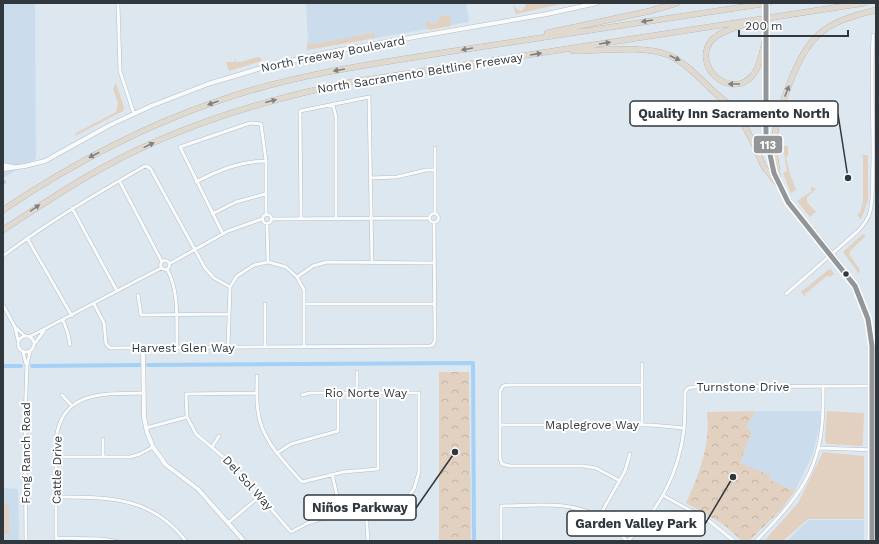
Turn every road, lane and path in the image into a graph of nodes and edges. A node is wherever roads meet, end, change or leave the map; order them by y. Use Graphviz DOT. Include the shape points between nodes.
graph roads {
  1 [pos="118,3"];
  2 [pos="597,3"];
  3 [pos="677,3"];
  4 [pos="742,3"];
  5 [pos="767,3"];
  6 [pos="866,3"];
  7 [pos="876,10"];
  8 [pos="671,18"];
  9 [pos="755,20"];
  10 [pos="767,33"];
  11 [pos="873,35"];
  12 [pos="505,42"];
  13 [pos="553,51"];
  14 [pos="723,98"];
  15 [pos="333,105"];
  16 [pos="766,111"];
  17 [pos="134,114"];
  18 [pos="435,148"];
  19 [pos="266,161"];
  20 [pos="3,165"];
  21 [pos="14,167"];
  22 [pos="3,168"];
  23 [pos="435,170"];
  24 [pos="370,178"];
  25 [pos="120,182"];
  26 [pos="196,182"];
  27 [pos="778,184"];
  28 [pos="265,194"];
  29 [pos="72,208"];
  30 [pos="3,210"];
  31 [pos="212,214"];
  32 [pos="435,214"];
  33 [pos="266,215"];
  34 [pos="301,218"];
  35 [pos="336,218"];
  36 [pos="372,218"];
  37 [pos="430,218"];
  38 [pos="262,219"];
  39 [pos="272,219"];
  40 [pos="434,223"];
  41 [pos="267,224"];
  42 [pos="3,230"];
  43 [pos="223,234"];
  44 [pos="27,238"];
  45 [pos="194,249"];
  46 [pos="832,255"];
  47 [pos="3,256"];
  48 [pos="162,262"];
  49 [pos="268,262"];
  50 [pos="372,263"];
  51 [pos="434,263"];
  52 [pos="169,264"];
  53 [pos="161,268"];
  54 [pos="167,269"];
  55 [pos="297,277"];
  56 [pos="230,287"];
  57 [pos="117,291"];
  58 [pos="786,294"];
  59 [pos="138,295"];
  60 [pos="94,304"];
  61 [pos="265,304"];
  62 [pos="305,304"];
  63 [pos="434,304"];
  64 [pos="3,305"];
  65 [pos="229,314"];
  66 [pos="176,315"];
  67 [pos="72,316"];
  68 [pos="63,320"];
  69 [pos="15,327"];
  70 [pos="46,329"];
  71 [pos="27,336"];
  72 [pos="18,340"];
  73 [pos="34,343"];
  74 [pos="70,345"];
  75 [pos="304,346"];
  76 [pos="265,347"];
  77 [pos="143,348"];
  78 [pos="177,348"];
  79 [pos="228,348"];
  80 [pos="22,352"];
  81 [pos="30,352"];
  82 [pos="642,364"];
  83 [pos="27,365"];
  84 [pos="357,372"];
  85 [pos="257,376"];
  86 [pos="642,385"];
  87 [pos="823,386"];
  88 [pos="872,386"];
  89 [pos="144,393"];
  90 [pos="257,393"];
  91 [pos="338,393"];
  92 [pos="357,393"];
  93 [pos="378,393"];
  94 [pos="62,395"];
  95 [pos="302,395"];
  96 [pos="72,406"];
  97 [pos="187,417"];
  98 [pos="500,425"];
  99 [pos="642,425"];
  100 [pos="146,428"];
  101 [pos="684,428"];
  102 [pos="220,436"];
  103 [pos="103,439"];
  104 [pos="153,447"];
  105 [pos="212,447"];
  106 [pos="819,448"];
  107 [pos="874,450"];
  108 [pos="277,453"];
  109 [pos="630,454"];
  110 [pos="56,457"];
  111 [pos="103,457"];
  112 [pos="332,474"];
  113 [pos="620,481"];
  114 [pos="260,496"];
  115 [pos="664,496"];
  116 [pos="56,497"];
  117 [pos="407,498"];
  118 [pos="416,507"];
  119 [pos="366,510"];
  120 [pos="341,513"];
  121 [pos="599,517"];
  122 [pos="874,521"];
  123 [pos="228,523"];
  124 [pos="56,540"];
  125 [pos="26,541"];
  126 [pos="116,541"];
  127 [pos="186,541"];
  128 [pos="244,541"];
  129 [pos="368,541"];
  130 [pos="501,541"];
  131 [pos="627,541"];
  132 [pos="734,541"];
  133 [pos="756,541"];
  134 [pos="872,541"];
  1 -- 17 [label="street" via="120,71"];
  2 -- 17 [label="street, North Freeway Boulevard" via="540,16 340,50 281,63 208,84"];
  3 -- 12 [label="highway"];
  4 -- 8 [label="highway"];
  5 -- 8 [label="highway, North Sacramento Beltline Freeway"];
  5 -- 10 [label="main road, bridge"];
  6 -- 9 [label="highway, North Sacramento Beltline Freeway"];
  27 -- 7 [label="highway, one-way" via="774,146 776,126 780,108 800,58 826,27 851,16"];
  8 -- 12 [label="highway, North Sacramento Beltline Freeway, one-way"];
  10 -- 9 [label="highway, one-way" via="757,68 747,80 732,85 712,74 706,57 712,40 719,34"];
  13 -- 9 [label="highway, North Sacramento Beltline Freeway, one-way"];
  10 -- 16 [label="main road"];
  11 -- 46 [label="street" via="871,205 864,224"];
  12 -- 30 [label="highway, North Sacramento Beltline Freeway, one-way" via="316,74 219,100 171,118 113,145 80,162"];
  13 -- 14 [label="highway, one-way" via="639,50 667,55 691,68"];
  42 -- 13 [label="highway, North Sacramento Beltline Freeway, one-way" via="107,165 181,131 251,106 301,92 352,82"];
  14 -- 16 [label="highway" via="742,110"];
  14 -- 27 [label="highway" via="742,123 764,167"];
  15 -- 24 [label="street" via="369,97"];
  15 -- 34 [label="street" via="300,111"];
  15 -- 35 [label="street" via="336,117"];
  16 -- 27 [label="main road" via="767,144"];
  17 -- 21 [label="street, North Freeway Boulevard" via="54,157"];
  18 -- 23 [label="street"];
  19 -- 26 [label="street" via="244,162"];
  19 -- 26 [label="street" via="261,124 250,123 180,147"];
  19 -- 28 [label="street"];
  20 -- 21 [label="street, North Freeway Boulevard"];
  21 -- 22 [label="street, North Freeway Boulevard"];
  23 -- 24 [label="street" via="397,177"];
  23 -- 32 [label="street"];
  24 -- 36 [label="street"];
  25 -- 29 [label="street"];
  25 -- 45 [label="street" via="145,166 150,168"];
  25 -- 48 [label="street"];
  26 -- 31 [label="street"];
  27 -- 46 [label="main road" via="795,211"];
  28 -- 31 [label="street" via="236,202"];
  28 -- 33 [label="street"];
  29 -- 44 [label="street"];
  29 -- 57 [label="street"];
  31 -- 43 [label="street"];
  32 -- 37 [label="street"];
  32 -- 40 [label="street" via="439,218"];
  33 -- 38 [label="street"];
  33 -- 39 [label="street"];
  34 -- 35 [label="street"];
  34 -- 39 [label="street"];
  35 -- 36 [label="street"];
  36 -- 37 [label="street"];
  36 -- 50 [label="street"];
  37 -- 40 [label="street"];
  38 -- 41 [label="street"];
  38 -- 43 [label="street"];
  39 -- 41 [label="street"];
  40 -- 51 [label="street"];
  41 -- 49 [label="street"];
  43 -- 45 [label="street"];
  44 -- 47 [label="street"];
  44 -- 67 [label="street"];
  45 -- 52 [label="street"];
  45 -- 56 [label="street" via="214,278"];
  46 -- 58 [label="street"];
  46 -- 88 [label="main road" via="853,282 865,310 871,337"];
  48 -- 52 [label="street"];
  48 -- 53 [label="street"];
  49 -- 55 [label="street" via="286,267"];
  49 -- 56 [label="street" via="254,264 237,276"];
  50 -- 51 [label="street"];
  50 -- 55 [label="street" via="327,262 306,270"];
  51 -- 63 [label="street"];
  52 -- 54 [label="street"];
  53 -- 54 [label="street"];
  53 -- 57 [label="street"];
  54 -- 66 [label="street" via="175,286"];
  55 -- 62 [label="street" via="304,290"];
  56 -- 65 [label="street"];
  57 -- 60 [label="street"];
  59 -- 66 [label="street" via="141,315"];
  60 -- 67 [label="street"];
  60 -- 77 [label="street, Harvest Glen Way" via="104,323 108,347"];
  61 -- 76 [label="street"];
  62 -- 63 [label="street"];
  62 -- 75 [label="street"];
  63 -- 75 [label="street, Harvest Glen Way" via="433,345"];
  64 -- 69 [label="street"];
  65 -- 66 [label="street"];
  65 -- 79 [label="street"];
  66 -- 78 [label="street"];
  67 -- 68 [label="street"];
  68 -- 70 [label="street"];
  68 -- 74 [label="street"];
  69 -- 71 [label="street"];
  69 -- 72 [label="street"];
  70 -- 71 [label="street"];
  70 -- 73 [label="street"];
  71 -- 72 [label="street"];
  71 -- 73 [label="street"];
  72 -- 80 [label="street" via="18,347"];
  73 -- 81 [label="street" via="34,348"];
  75 -- 76 [label="street, Harvest Glen Way"];
  76 -- 79 [label="street, Harvest Glen Way"];
  77 -- 78 [label="street, Harvest Glen Way"];
  77 -- 89 [label="street"];
  78 -- 79 [label="street, Harvest Glen Way"];
  80 -- 81 [label="street"];
  80 -- 83 [label="street, Fong Ranch Road"];
  81 -- 83 [label="street, Fong Ranch Road"];
  82 -- 86 [label="street"];
  83 -- 125 [label="street, Fong Ranch Road"];
  84 -- 92 [label="street"];
  85 -- 90 [label="street"];
  86 -- 98 [label="street" via="507,385 501,388"];
  86 -- 99 [label="street"];
  87 -- 88 [label="street, Turnstone Drive"];
  87 -- 101 [label="street, Turnstone Drive" via="690,387 685,392"];
  87 -- 106 [label="street" via="823,418"];
  88 -- 107 [label="main road"];
  89 -- 96 [label="street, Cattle Drive" via="98,394"];
  89 -- 100 [label="street"];
  90 -- 97 [label="street, Del Sol Way" via="186,394"];
  90 -- 108 [label="street" via="261,426"];
  91 -- 92 [label="street, Rio Norte Way"];
  91 -- 95 [label="street, Rio Norte Way"];
  91 -- 108 [label="street" via="338,431 291,444"];
  92 -- 93 [label="street, Rio Norte Way"];
  93 -- 112 [label="street" via="378,468"];
  93 -- 117 [label="street, Rio Norte Way" via="419,393 419,472 414,488"];
  94 -- 96 [label="street"];
  96 -- 110 [label="street, Cattle Drive" via="59,426"];
  97 -- 100 [label="street"];
  97 -- 105 [label="street, Del Sol Way" via="196,434"];
  98 -- 99 [label="street, Maplegrove Way"];
  98 -- 113 [label="street" via="502,464 583,466 602,471"];
  99 -- 101 [label="street, Maplegrove Way"];
  100 -- 104 [label="street"];
  101 -- 115 [label="street, Turnstone Drive" via="673,478"];
  102 -- 105 [label="street"];
  103 -- 111 [label="street"];
  104 -- 111 [label="street" via="135,456"];
  104 -- 123 [label="street" via="166,465 198,489"];
  105 -- 114 [label="street, Del Sol Way" via="234,466"];
  106 -- 107 [label="street"];
  106 -- 133 [label="street" via="800,492"];
  107 -- 122 [label="main road"];
  108 -- 112 [label="street" via="302,482"];
  109 -- 113 [label="street"];
  110 -- 111 [label="street"];
  110 -- 116 [label="street, Cattle Drive"];
  112 -- 120 [label="street"];
  113 -- 121 [label="street"];
  114 -- 120 [label="street, Del Sol Way" via="291,532 322,518"];
  114 -- 123 [label="street"];
  115 -- 131 [label="street, Turnstone Drive" via="650,517"];
  115 -- 132 [label="street" via="708,520"];
  116 -- 124 [label="street, Cattle Drive"];
  116 -- 127 [label="street" via="104,497 134,503 161,516"];
  117 -- 118 [label="street"];
  117 -- 119 [label="street" via="391,508"];
  119 -- 120 [label="street"];
  119 -- 129 [label="street"];
  121 -- 130 [label="street" via="567,506 501,506"];
  121 -- 131 [label="street"];
  122 -- 134 [label="main road"];
  123 -- 128 [label="street"];
  124 -- 126 [label="street"];
}
